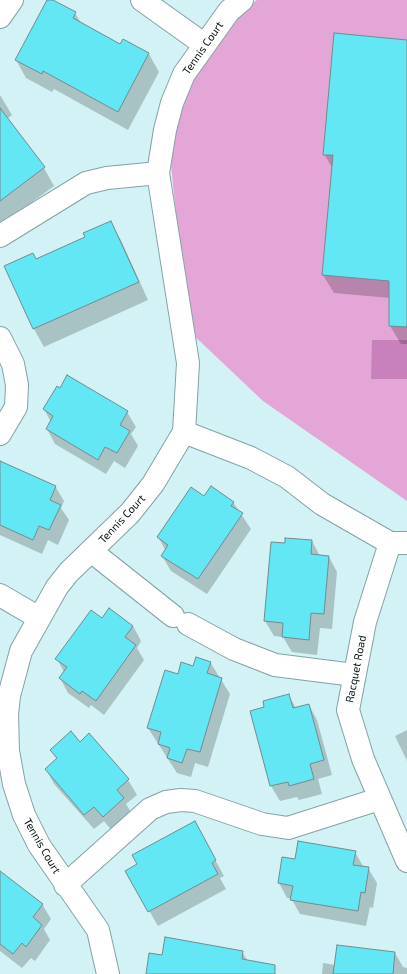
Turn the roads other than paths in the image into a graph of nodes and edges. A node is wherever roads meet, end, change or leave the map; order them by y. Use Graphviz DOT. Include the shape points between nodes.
graph roads {
  1 [pos="12,0"];
  2 [pos="142,0"];
  3 [pos="242,0"];
  4 [pos="0,17"];
  5 [pos="205,45"];
  6 [pos="158,173"];
  7 [pos="0,236"];
  8 [pos="0,338"];
  9 [pos="184,432"];
  10 [pos="0,434"];
  11 [pos="398,543"];
  12 [pos="91,551"];
  13 [pos="0,595"];
  14 [pos="39,618"];
  15 [pos="354,675"];
  16 [pos="380,799"];
  17 [pos="407,861"];
  18 [pos="65,885"];
  19 [pos="108,974"];
  1 -- 4 [label="street"];
  2 -- 5 [label="street"];
  3 -- 5 [label="street, Tennis Court" via="229,11"];
  5 -- 6 [label="street, Tennis Court" via="184,74 172,103"];
  6 -- 7 [label="street" via="107,178 86,183"];
  6 -- 9 [label="street, Tennis Court" via="188,363"];
  8 -- 10 [label="street" via="13,364 17,385 16,407"];
  9 -- 11 [label="street, Racquet Road" via="251,458 287,477 322,504"];
  9 -- 12 [label="street, Tennis Court" via="153,484 130,513"];
  11 -- 15 [label="street, Racquet Road" via="365,622"];
  12 -- 14 [label="street, Tennis Court" via="57,587"];
  12 -- 15 [label="street" via="180,620 234,649 275,665"];
  13 -- 14 [label="street"];
  14 -- 18 [label="street, Tennis Court" via="21,650 15,668 7,714 8,751 14,784 24,815 39,845"];
  15 -- 16 [label="street, Racquet Road" via="348,710 363,759"];
  16 -- 17 [label="street, Racquet Road"];
  16 -- 18 [label="street" via="288,828 262,824 195,801 166,802 150,809"];
  18 -- 19 [label="street, Tennis Court" via="98,930"];
}
